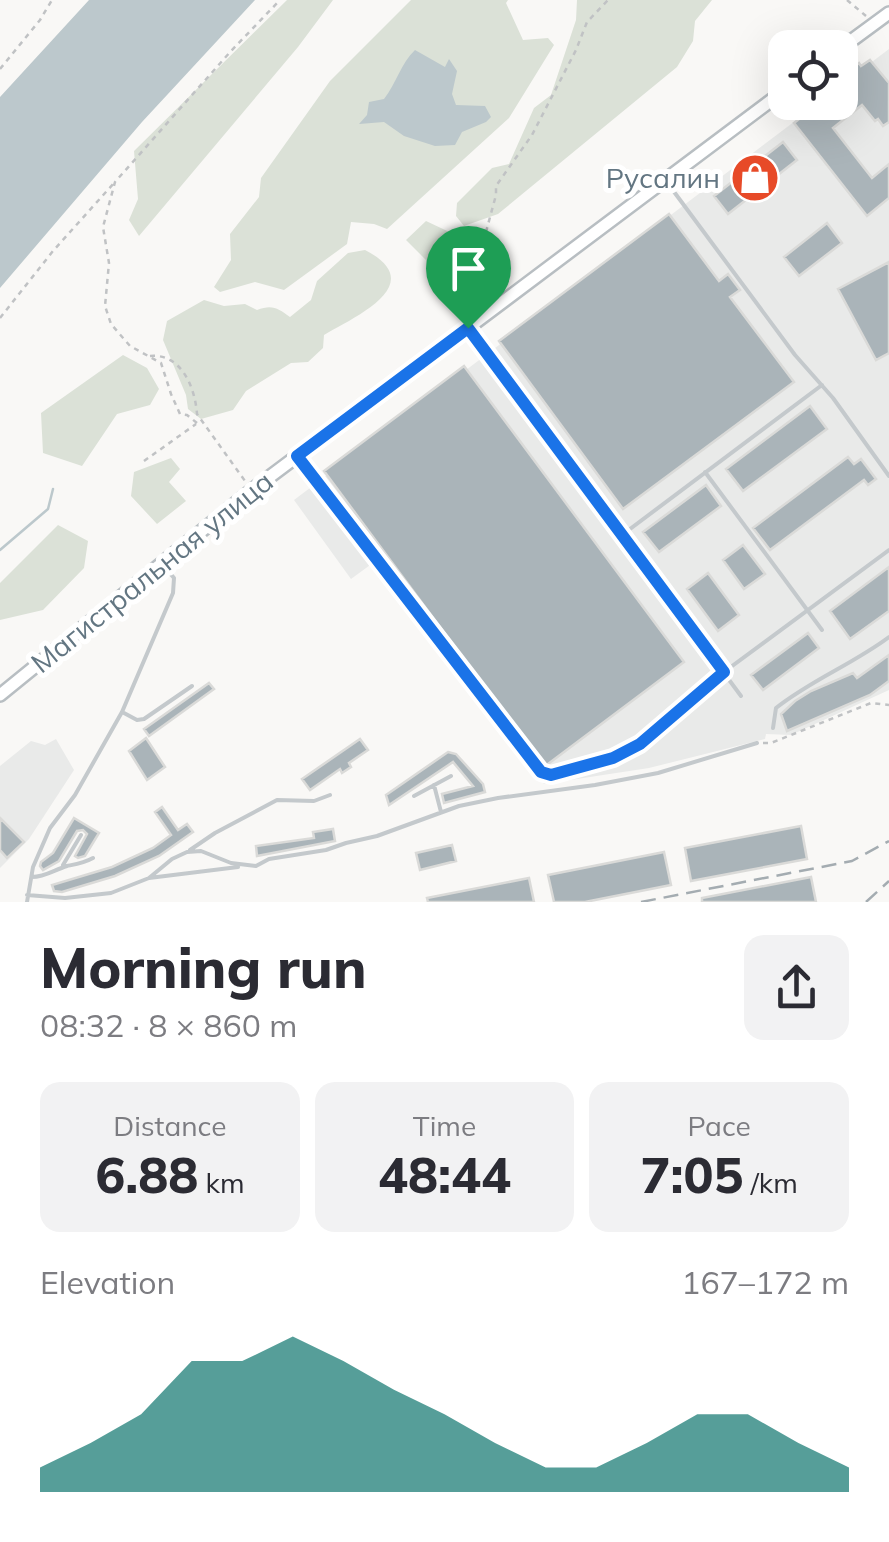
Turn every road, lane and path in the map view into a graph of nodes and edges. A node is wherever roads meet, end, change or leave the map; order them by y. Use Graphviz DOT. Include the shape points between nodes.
graph roads {
  1 [pos="52,0"];
  2 [pos="280,0"];
  3 [pos="608,0"];
  4 [pos="847,0"];
  5 [pos="889,13"];
  6 [pos="874,24"];
  7 [pos="858,36"];
  8 [pos="0,69"];
  9 [pos="768,103"];
  10 [pos="665,179"];
  11 [pos="115,182"];
  12 [pos="484,238"];
  13 [pos="0,318"];
  14 [pos="468,328"];
  15 [pos="149,356"];
  16 [pos="822,385"];
  17 [pos="199,422"];
  18 [pos="297,456"];
  19 [pos="144,461"];
  20 [pos="705,472"];
  21 [pos="889,476"];
  22 [pos="252,490"];
  23 [pos="622,534"];
  24 [pos="889,550"];
  25 [pos="161,562"];
  26 [pos="808,610"];
  27 [pos="822,630"];
  28 [pos="889,637"];
  29 [pos="724,672"];
  30 [pos="192,686"];
  31 [pos="0,696"];
  32 [pos="741,696"];
  33 [pos="889,705"];
  34 [pos="122,712"];
  35 [pos="772,728"];
  36 [pos="757,744"];
  37 [pos="451,776"];
  38 [pos="434,785"];
  39 [pos="330,795"];
  40 [pos="414,796"];
  41 [pos="441,812"];
  42 [pos="81,835"];
  43 [pos="187,852"];
  44 [pos="93,858"];
  45 [pos="244,866"];
  46 [pos="62,868"];
  47 [pos="31,878"];
  48 [pos="148,878"];
  49 [pos="27,899"];
  1 -- 8 [label="path"];
  2 -- 11 [label="path"];
  3 -- 12 [label="path" via="587,22 532,135 496,186"];
  4 -- 6 [label="path"];
  5 -- 6 [label="main road"];
  6 -- 7 [label="main road"];
  9 -- 10 [label="main road, Магистральная улица"];
  10 -- 14 [label="main road, Магистральная улица"];
  10 -- 16 [label="lane"];
  11 -- 13 [label="path"];
  11 -- 15 [label="path" via="103,227 109,263 105,306 130,346"];
  12 -- 14 [label="lane" via="469,290"];
  14 -- 18 [label="main road, Магистральная улица"];
  14 -- 23 [label="lane"];
  15 -- 17 [label="path" via="162,363 180,414"];
  15 -- 17 [label="path" via="179,364"];
  16 -- 20 [label="lane"];
  16 -- 21 [label="lane"];
  17 -- 19 [label="path"];
  17 -- 22 [label="path"];
  18 -- 22 [label="main road, Магистральная улица"];
  18 -- 29 [label="lane" via="546,775 627,752"];
  20 -- 23 [label="lane"];
  20 -- 26 [label="lane"];
  22 -- 25 [label="main road, Магистральная улица"];
  23 -- 29 [label="lane"];
  24 -- 26 [label="lane"];
  25 -- 31 [label="main road, Магистральная улица"];
  25 -- 34 [label="lane" via="174,578 173,593"];
  26 -- 27 [label="lane"];
  26 -- 29 [label="lane"];
  28 -- 35 [label="lane" via="796,692 776,708"];
  29 -- 32 [label="lane"];
  30 -- 34 [label="lane" via="144,719"];
  33 -- 36 [label="path" via="870,702"];
  34 -- 47 [label="lane" via="50,828"];
  36 -- 41 [label="lane" via="658,773"];
  37 -- 38 [label="lane"];
  38 -- 40 [label="lane"];
  38 -- 41 [label="lane"];
  39 -- 43 [label="lane" via="276,800"];
  41 -- 45 [label="lane" via="326,850"];
  42 -- 46 [label="lane"];
  43 -- 45 [label="lane"];
  43 -- 48 [label="lane"];
  44 -- 46 [label="lane"];
  45 -- 48 [label="lane"];
  46 -- 47 [label="lane"];
  47 -- 49 [label="lane"];
  48 -- 49 [label="lane" via="111,893"];
}
